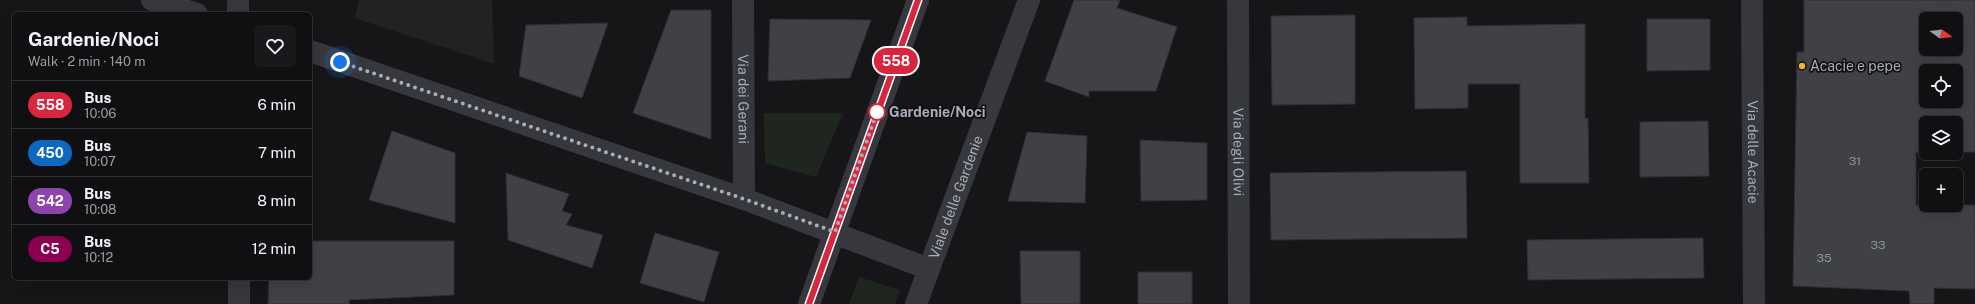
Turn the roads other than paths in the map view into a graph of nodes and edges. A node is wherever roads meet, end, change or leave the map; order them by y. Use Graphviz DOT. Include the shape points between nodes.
graph roads {
  1 [pos="152,0"];
  2 [pos="238,0"];
  3 [pos="742,0"];
  4 [pos="918,0"];
  5 [pos="1029,0"];
  6 [pos="1238,0"];
  7 [pos="1752,0"];
  8 [pos="191,12"];
  9 [pos="238,12"];
  10 [pos="312,52"];
  11 [pos="744,199"];
  12 [pos="835,232"];
  13 [pos="929,269"];
  14 [pos="239,280"];
  15 [pos="239,304"];
  16 [pos="810,304"];
  17 [pos="916,304"];
  18 [pos="1239,304"];
  19 [pos="1754,304"];
  1 -- 8 [label="street"];
  2 -- 9 [label="street"];
  3 -- 11 [label="street, Via dei Gerani"];
  4 -- 12 [label="street"];
  5 -- 13 [label="street, Viale delle Gardenie"];
  6 -- 18 [label="street, Via degli Olivi"];
  7 -- 19 [label="street, Via delle Acacie"];
  10 -- 11 [label="street"];
  11 -- 12 [label="street"];
  12 -- 13 [label="street"];
  12 -- 16 [label="street"];
  13 -- 17 [label="street, Viale delle Gardenie"];
  14 -- 15 [label="street"];
}
